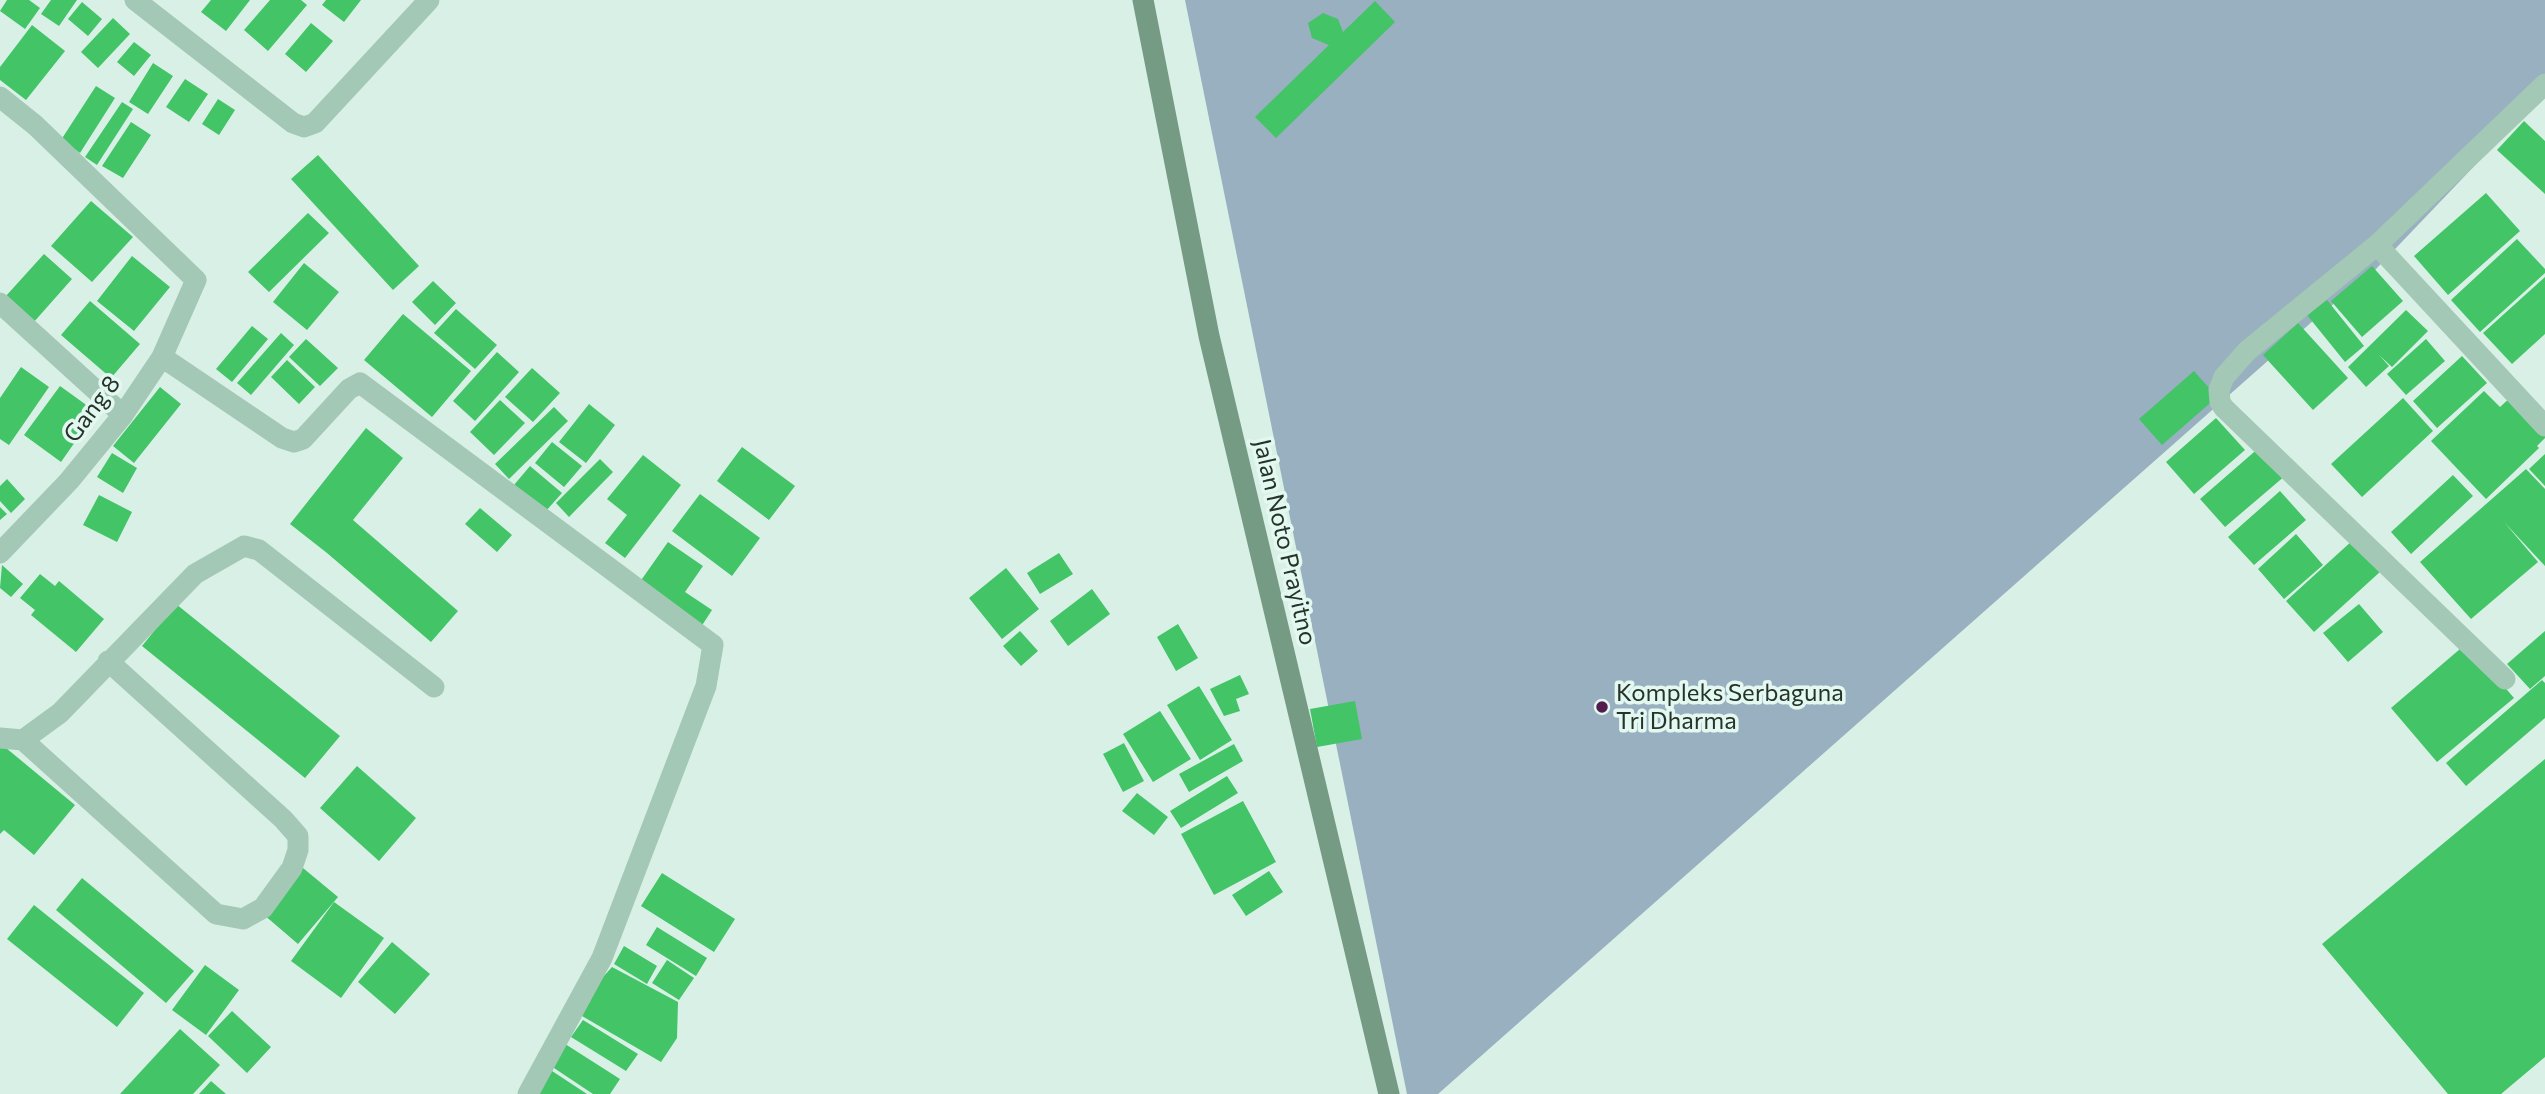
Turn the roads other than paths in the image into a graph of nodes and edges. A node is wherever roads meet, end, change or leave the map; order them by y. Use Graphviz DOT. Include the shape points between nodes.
graph roads {
  1 [pos="135,0"];
  2 [pos="429,0"];
  3 [pos="1143,0"];
  4 [pos="2541,94"];
  5 [pos="0,97"];
  6 [pos="2377,246"];
  7 [pos="0,303"];
  8 [pos="162,357"];
  9 [pos="123,415"];
  10 [pos="2545,426"];
  11 [pos="0,553"];
  12 [pos="108,661"];
  13 [pos="2505,679"];
  14 [pos="434,687"];
  15 [pos="0,738"];
  16 [pos="23,740"];
  17 [pos="528,1094"];
  18 [pos="1389,1094"];
  1 -- 2 [label="street" via="293,124 304,127 315,123"];
  3 -- 18 [label="street, Jalan Noto Prayitno" via="1209,336"];
  4 -- 6 [label="street"];
  5 -- 8 [label="street, Gang 8" via="195,277"];
  6 -- 10 [label="street"];
  6 -- 13 [label="street" via="2247,351 2224,377 2220,402"];
  7 -- 9 [label="street"];
  8 -- 9 [label="street, Gang 8"];
  8 -- 17 [label="street" via="294,442 303,439 360,383 713,645 706,686 602,958"];
  9 -- 11 [label="street, Gang 8" via="69,481"];
  12 -- 14 [label="street" via="195,575 244,546 259,550"];
  12 -- 16 [label="street" via="60,713"];
  12 -- 16 [label="street" via="298,836 292,868 263,908 243,919 216,914"];
  15 -- 16 [label="street"];
}
